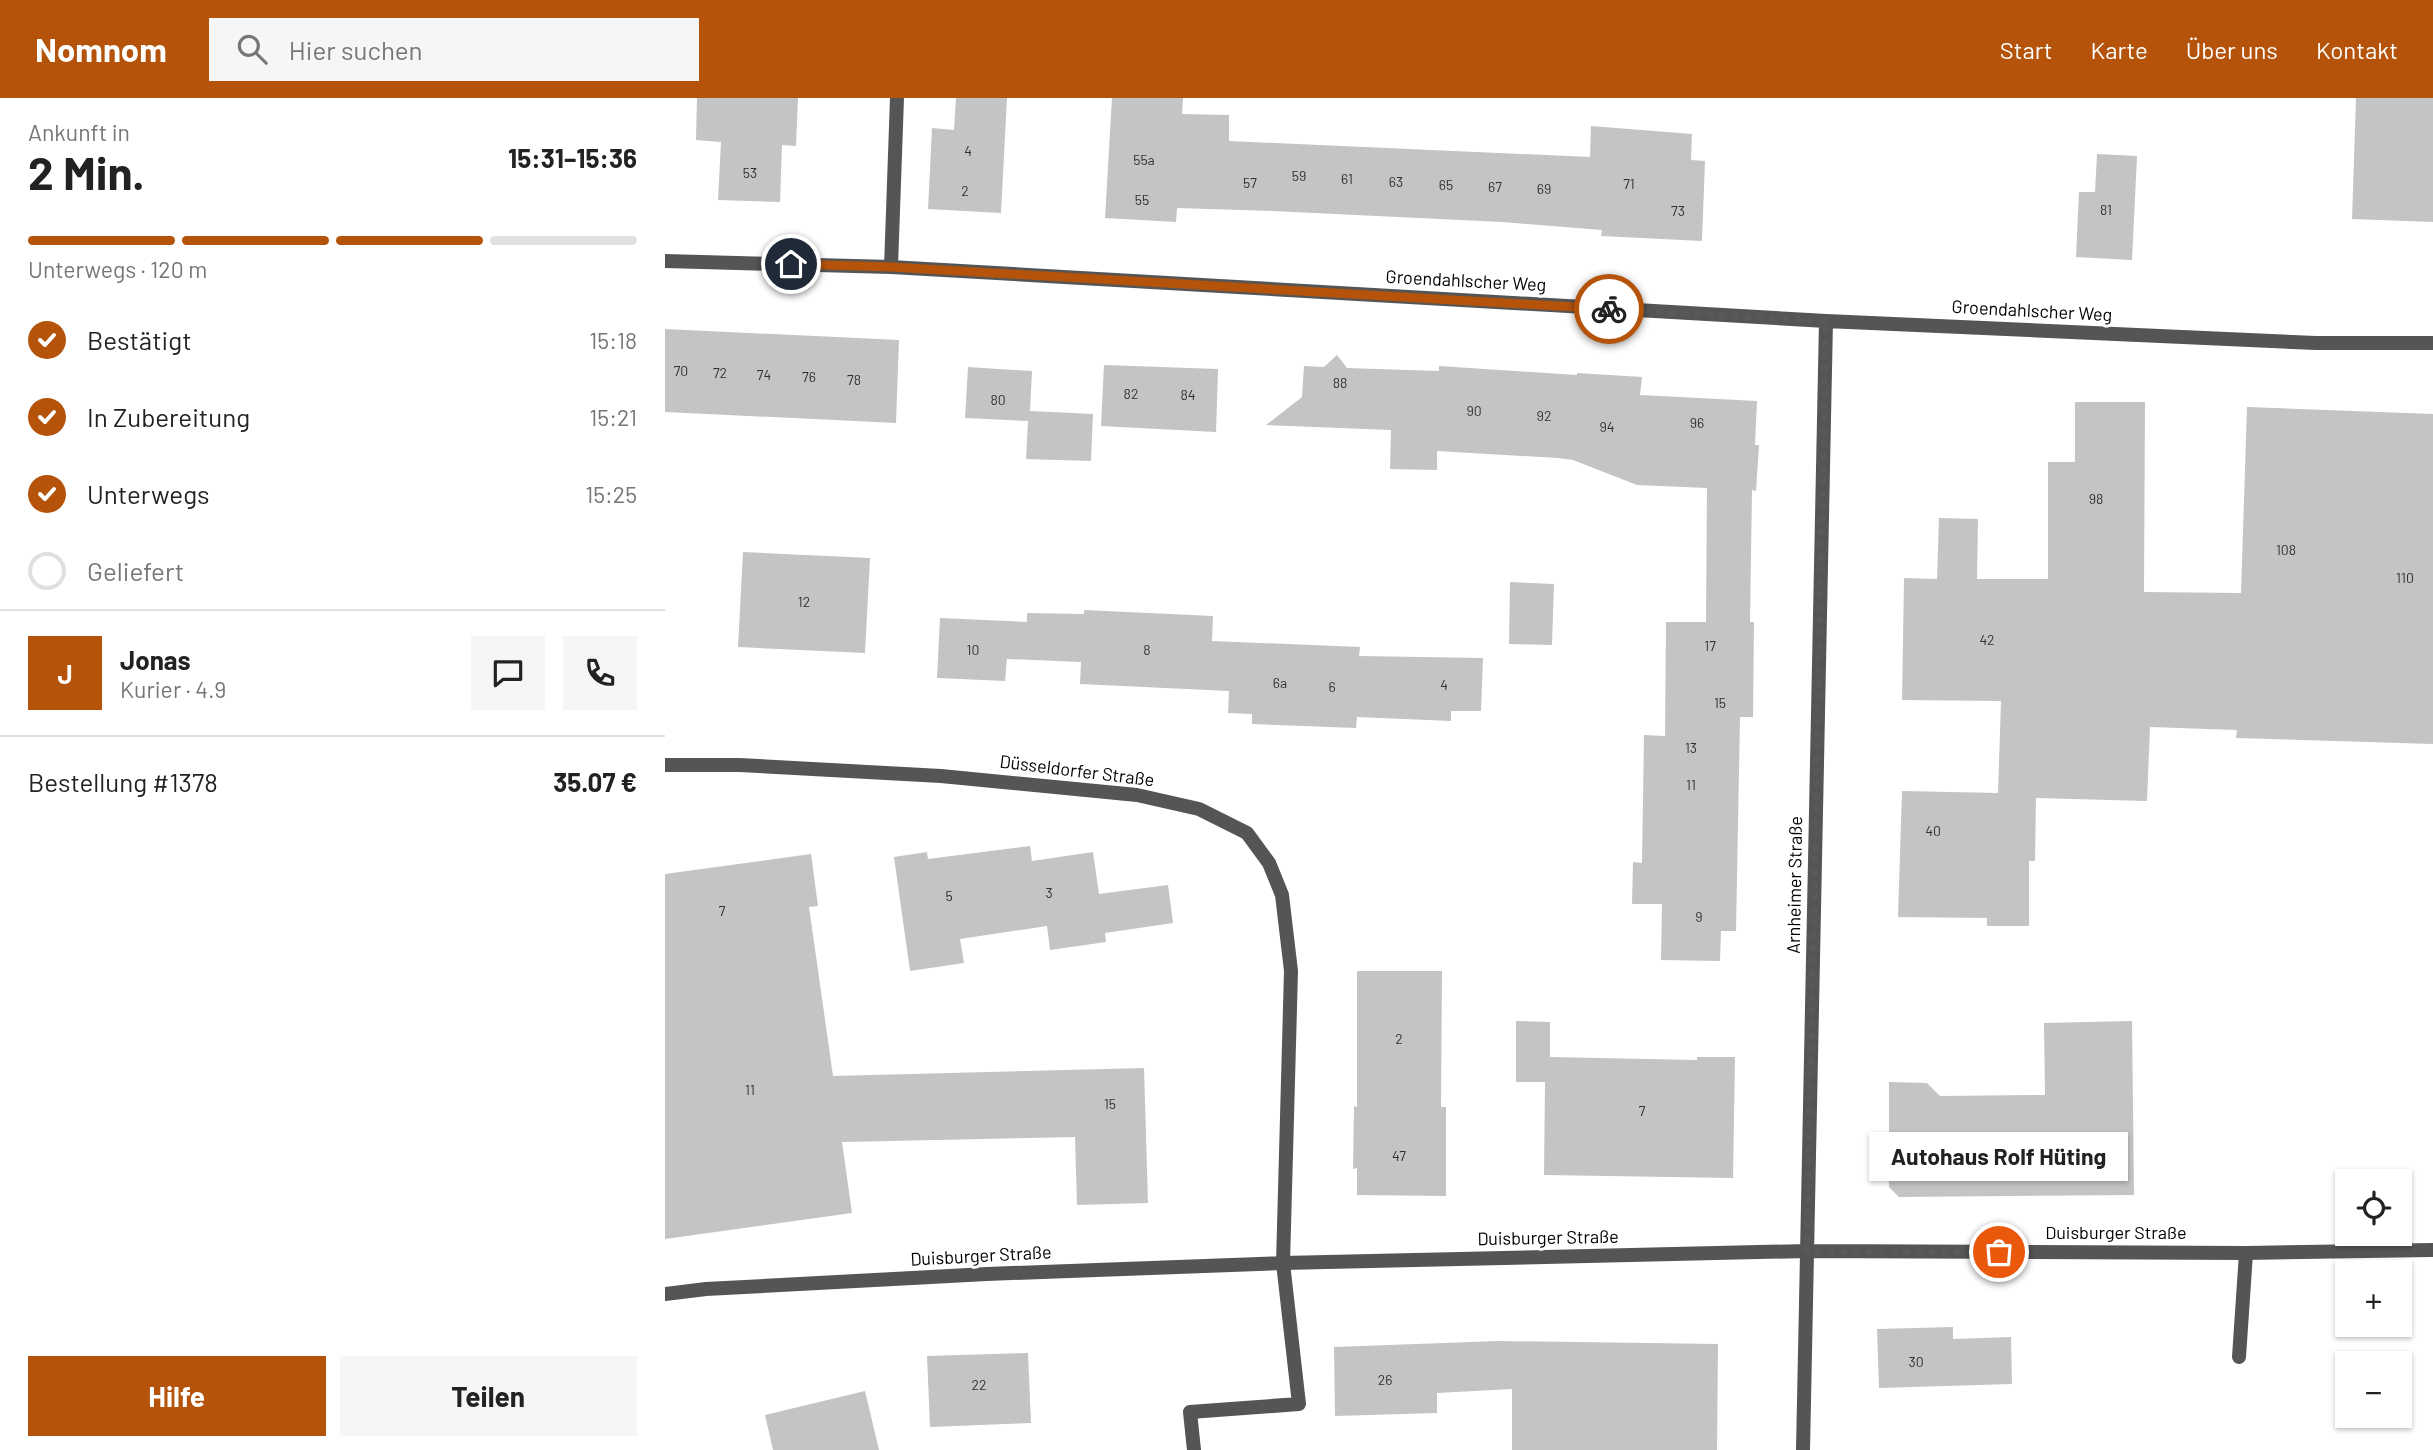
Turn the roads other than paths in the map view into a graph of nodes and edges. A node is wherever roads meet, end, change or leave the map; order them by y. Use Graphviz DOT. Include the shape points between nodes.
graph roads {
  1 [pos="897,98"];
  2 [pos="665,261"];
  3 [pos="891,267"];
  4 [pos="1826,321"];
  5 [pos="2433,342"];
  6 [pos="665,765"];
  7 [pos="2433,1250"];
  8 [pos="1807,1251"];
  9 [pos="2246,1252"];
  10 [pos="1283,1263"];
  11 [pos="665,1294"];
  12 [pos="2239,1357"];
  13 [pos="1194,1450"];
  14 [pos="1803,1450"];
  1 -- 3 [label="street"];
  2 -- 3 [label="street, Groendahlscher Weg"];
  3 -- 4 [label="street, Groendahlscher Weg"];
  4 -- 5 [label="street, Groendahlscher Weg" via="2316,343"];
  4 -- 8 [label="street, Arnheimer Straße"];
  6 -- 10 [label="street, Düsseldorfer Straße" via="941,776 1137,795 1199,809 1247,833 1269,863 1282,895 1291,971"];
  7 -- 9 [label="street, Duisburger Straße"];
  8 -- 9 [label="street, Duisburger Straße"];
  8 -- 10 [label="street, Duisburger Straße"];
  8 -- 14 [label="street, Arnheimer Straße"];
  9 -- 12 [label="street"];
  10 -- 11 [label="street, Duisburger Straße" via="987,1274"];
  10 -- 13 [label="street, Düsseldorfer Straße" via="1299,1404 1190,1412"];
}
